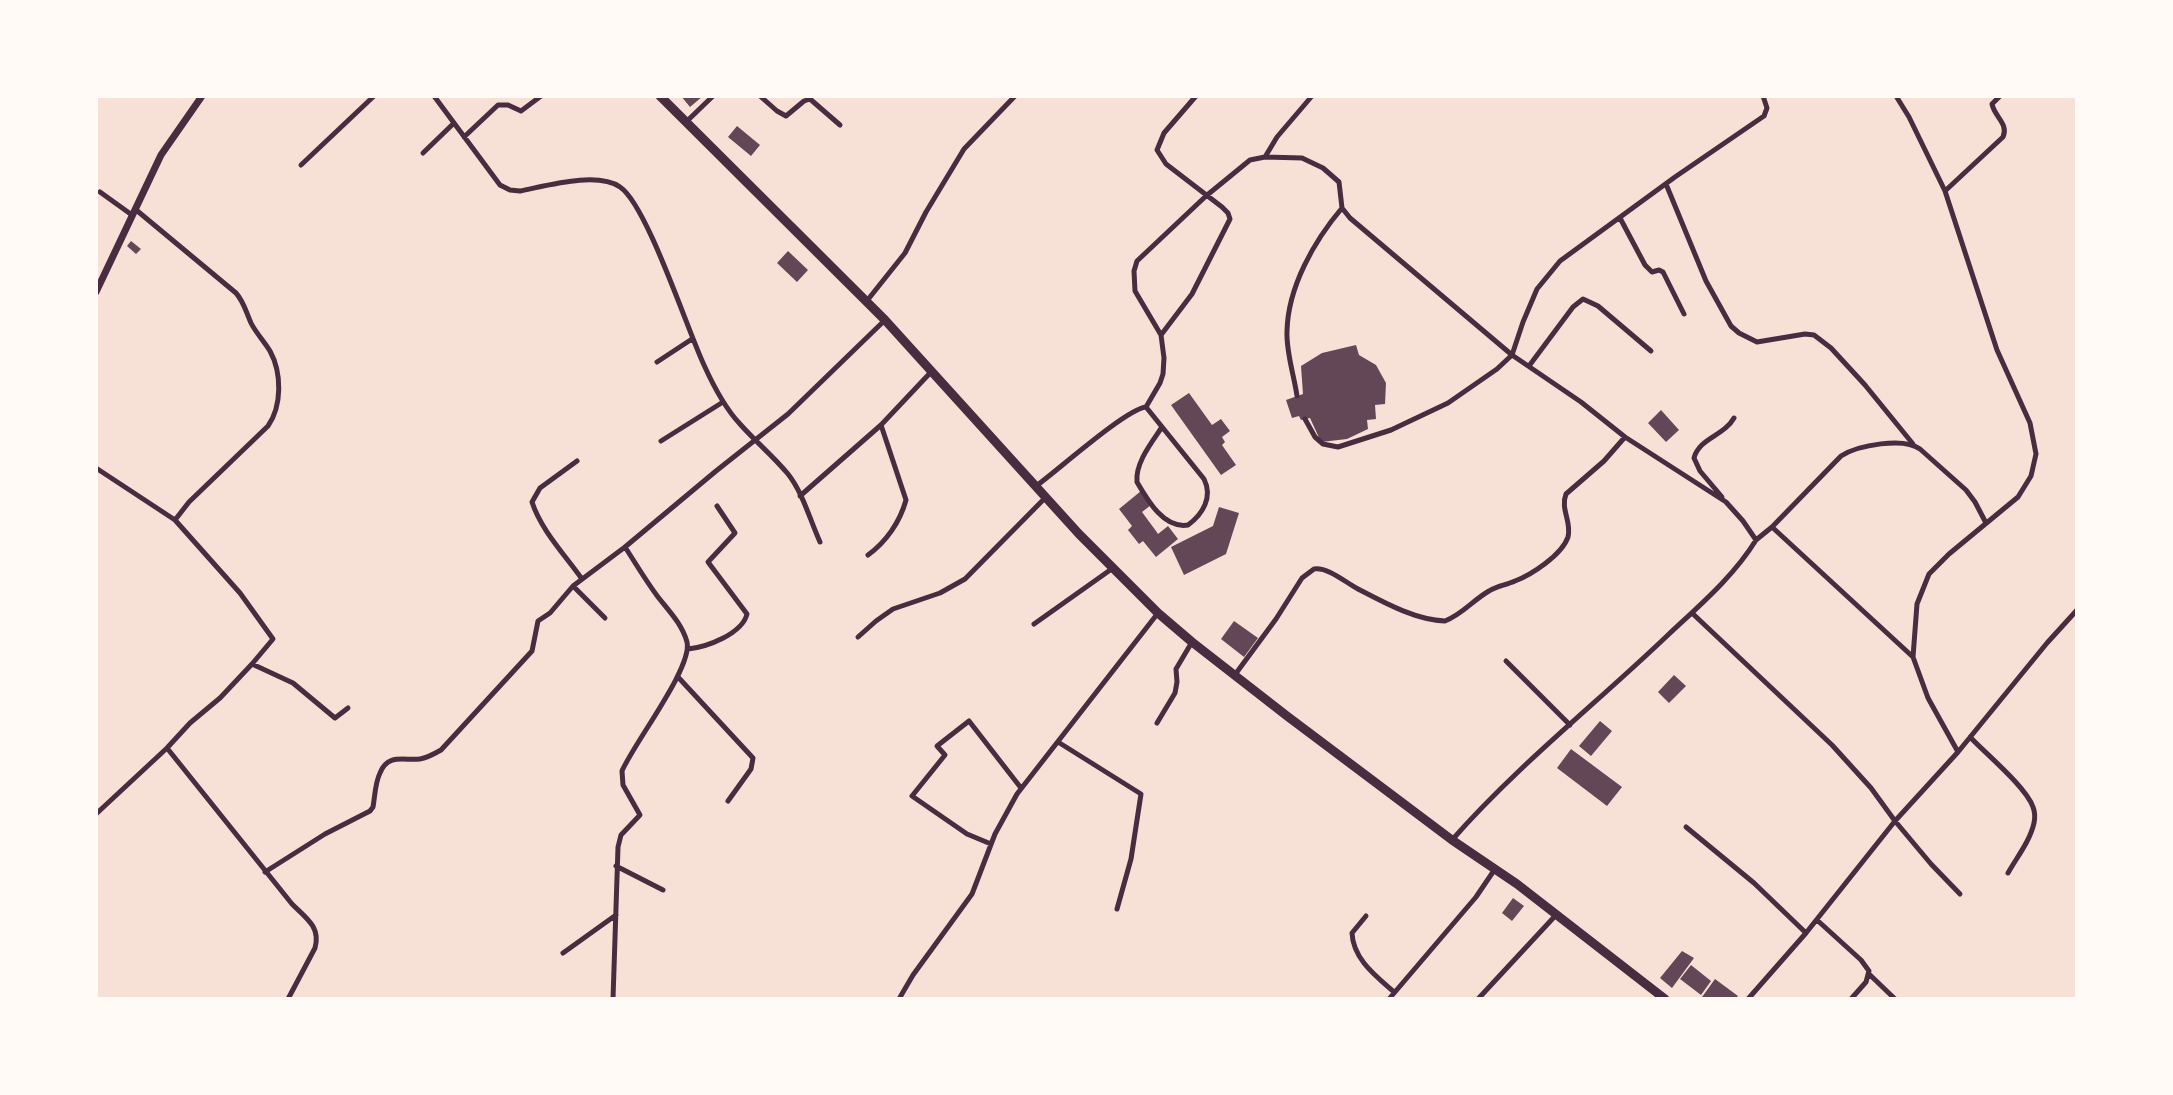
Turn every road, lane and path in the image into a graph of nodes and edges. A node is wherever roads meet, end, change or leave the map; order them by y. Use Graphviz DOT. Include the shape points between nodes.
graph roads {
  1 [pos="202,96"];
  2 [pos="374,96"];
  3 [pos="434,96"];
  4 [pos="541,96"];
  5 [pos="660,96"];
  6 [pos="713,96"];
  7 [pos="760,96"];
  8 [pos="1015,96"];
  9 [pos="1196,96"];
  10 [pos="1312,96"];
  11 [pos="1763,96"];
  12 [pos="1896,96"];
  13 [pos="2000,96"];
  14 [pos="685,122"];
  15 [pos="454,123"];
  16 [pos="840,125"];
  17 [pos="464,137"];
  18 [pos="423,153"];
  19 [pos="1265,157"];
  20 [pos="301,165"];
  21 [pos="1666,184"];
  22 [pos="1945,191"];
  23 [pos="100,192"];
  24 [pos="1206,196"];
  25 [pos="1342,208"];
  26 [pos="134,211"];
  27 [pos="1620,218"];
  28 [pos="96,292"];
  29 [pos="866,303"];
  30 [pos="1684,314"];
  31 [pos="885,320"];
  32 [pos="1161,335"];
  33 [pos="692,339"];
  34 [pos="1651,351"];
  35 [pos="1512,355"];
  36 [pos="657,362"];
  37 [pos="1529,366"];
  38 [pos="931,372"];
  39 [pos="1297,396"];
  40 [pos="723,402"];
  41 [pos="1146,407"];
  42 [pos="1734,418"];
  43 [pos="1305,419"];
  44 [pos="881,425"];
  45 [pos="1161,427"];
  46 [pos="1625,437"];
  47 [pos="755,439"];
  48 [pos="661,441"];
  49 [pos="1913,444"];
  50 [pos="577,461"];
  51 [pos="96,468"];
  52 [pos="1036,486"];
  53 [pos="800,496"];
  54 [pos="1045,498"];
  55 [pos="1726,502"];
  56 [pos="717,506"];
  57 [pos="175,520"];
  58 [pos="1986,523"];
  59 [pos="1772,527"];
  60 [pos="1756,540"];
  61 [pos="820,542"];
  62 [pos="625,547"];
  63 [pos="868,555"];
  64 [pos="1113,568"];
  65 [pos="582,579"];
  66 [pos="573,586"];
  67 [pos="2077,610"];
  68 [pos="1158,613"];
  69 [pos="1692,613"];
  70 [pos="605,618"];
  71 [pos="1034,624"];
  72 [pos="858,637"];
  73 [pos="1192,642"];
  74 [pos="688,649"];
  75 [pos="1913,657"];
  76 [pos="1506,661"];
  77 [pos="252,664"];
  78 [pos="1234,676"];
  79 [pos="678,677"];
  80 [pos="348,708"];
  81 [pos="1157,723"];
  82 [pos="1570,725"];
  83 [pos="1970,737"];
  84 [pos="1058,742"];
  85 [pos="167,748"];
  86 [pos="1958,752"];
  87 [pos="1021,788"];
  88 [pos="728,801"];
  89 [pos="96,814"];
  90 [pos="1895,821"];
  91 [pos="1686,827"];
  92 [pos="1452,839"];
  93 [pos="991,844"];
  94 [pos="615,866"];
  95 [pos="1495,869"];
  96 [pos="265,872"];
  97 [pos="2008,873"];
  98 [pos="663,890"];
  99 [pos="1960,894"];
  100 [pos="1117,909"];
  101 [pos="616,915"];
  102 [pos="1556,915"];
  103 [pos="1366,916"];
  104 [pos="1817,919"];
  105 [pos="1807,933"];
  106 [pos="564,953"];
  107 [pos="1869,974"];
  108 [pos="1394,992"];
  109 [pos="288,999"];
  110 [pos="614,999"];
  111 [pos="899,999"];
  112 [pos="1389,999"];
  113 [pos="1478,999"];
  114 [pos="1665,999"];
  115 [pos="1748,999"];
  116 [pos="1852,999"];
  117 [pos="1895,999"];
  1 -- 26 [label="street" via="161,155"];
  2 -- 20 [label="street"];
  3 -- 15 [label="street"];
  4 -- 17 [label="street" via="521,111 498,105"];
  5 -- 14 [label="highway"];
  6 -- 14 [label="street"];
  7 -- 16 [label="street" via="786,116 810,99"];
  8 -- 29 [label="street" via="964,149 905,253"];
  9 -- 24 [label="street" via="1164,133 1157,150 1166,164"];
  10 -- 19 [label="street"];
  11 -- 21 [label="street" via="1764,116"];
  12 -- 22 [label="street"];
  13 -- 22 [label="street" via="1992,108 2004,126 2003,137"];
  14 -- 29 [label="highway"];
  15 -- 17 [label="street"];
  15 -- 18 [label="street"];
  17 -- 33 [label="street" via="500,185 510,190 593,180 626,192 646,228"];
  19 -- 24 [label="street" via="1250,160"];
  19 -- 25 [label="street" via="1302,158 1323,168 1339,182"];
  21 -- 27 [label="street"];
  21 -- 49 [label="street" via="1706,281 1731,326 1757,342 1814,335 1865,385"];
  22 -- 58 [label="street" via="1997,351 2030,423 2036,454 2024,490"];
  23 -- 26 [label="street"];
  24 -- 32 [label="street" via="1230,219 1192,294"];
  24 -- 32 [label="street" via="1151,246 1134,271 1135,291"];
  25 -- 35 [label="street"];
  25 -- 39 [label="street" via="1311,253 1290,311 1287,332"];
  26 -- 28 [label="street"];
  26 -- 57 [label="street" via="236,293 271,354 276,374 276,415"];
  27 -- 30 [label="street" via="1645,265 1652,272 1663,272"];
  27 -- 35 [label="street" via="1548,273 1537,289"];
  29 -- 31 [label="highway"];
  31 -- 38 [label="highway"];
  31 -- 47 [label="street" via="788,414"];
  32 -- 41 [label="street" via="1163,374"];
  33 -- 36 [label="street"];
  33 -- 40 [label="street"];
  34 -- 37 [label="street" via="1598,306 1583,299"];
  35 -- 37 [label="street"];
  35 -- 43 [label="street" via="1448,403 1391,430 1338,447 1322,444"];
  37 -- 46 [label="street"];
  38 -- 44 [label="street"];
  38 -- 52 [label="highway"];
  40 -- 47 [label="street"];
  40 -- 48 [label="street"];
  41 -- 45 [label="street"];
  41 -- 52 [label="street" via="1105,431"];
  42 -- 55 [label="street" via="1697,448 1694,458"];
  44 -- 53 [label="street"];
  44 -- 63 [label="street" via="906,500 889,534"];
  45 -- 45 [label="street" via="1142,460 1137,482 1168,521 1175,526 1188,525 1203,510 1207,486"];
  46 -- 55 [label="street"];
  46 -- 78 [label="street" via="1566,494 1568,537 1529,575 1488,591 1445,621 1411,613 1323,569 1314,569 1302,578"];
  47 -- 53 [label="street" via="789,475"];
  47 -- 62 [label="street"];
  49 -- 58 [label="street" via="1966,490"];
  49 -- 59 [label="street" via="1848,452"];
  50 -- 65 [label="street" via="540,488 532,502"];
  51 -- 57 [label="street"];
  52 -- 54 [label="highway"];
  53 -- 61 [label="street"];
  54 -- 64 [label="highway"];
  54 -- 72 [label="street" via="965,579 893,609"];
  55 -- 60 [label="street"];
  56 -- 74 [label="street" via="735,533 708,562 747,615 722,638"];
  57 -- 77 [label="street" via="234,585 273,639"];
  58 -- 75 [label="street" via="1929,574 1917,604"];
  59 -- 60 [label="street"];
  59 -- 75 [label="street"];
  60 -- 69 [label="street" via="1740,564"];
  62 -- 65 [label="street"];
  62 -- 74 [label="street" via="678,622"];
  64 -- 68 [label="highway"];
  64 -- 71 [label="street"];
  65 -- 66 [label="street"];
  66 -- 70 [label="street"];
  66 -- 96 [label="street" via="538,621 532,650 440,750 419,759 401,757 389,762 380,773 369,811"];
  67 -- 83 [label="street"];
  68 -- 73 [label="highway"];
  68 -- 84 [label="street"];
  69 -- 82 [label="street"];
  69 -- 90 [label="street" via="1832,745"];
  73 -- 78 [label="highway"];
  73 -- 81 [label="street" via="1176,669 1174,693"];
  74 -- 79 [label="street"];
  75 -- 86 [label="street" via="1928,698"];
  76 -- 82 [label="street"];
  77 -- 80 [label="street" via="293,683 335,718"];
  77 -- 85 [label="street"];
  78 -- 92 [label="highway"];
  79 -- 88 [label="street" via="753,758 751,769"];
  79 -- 94 [label="street" via="622,771 623,785 640,815 618,841"];
  82 -- 92 [label="street"];
  83 -- 86 [label="street"];
  83 -- 97 [label="street" via="2034,808 2030,834"];
  84 -- 87 [label="street"];
  84 -- 100 [label="street" via="1141,794"];
  85 -- 89 [label="street"];
  85 -- 96 [label="street"];
  86 -- 90 [label="street"];
  87 -- 93 [label="street"];
  87 -- 93 [label="street" via="969,721 937,746 945,755 912,796 967,834"];
  90 -- 99 [label="street"];
  90 -- 104 [label="street"];
  91 -- 105 [label="street"];
  92 -- 95 [label="highway"];
  93 -- 111 [label="street" via="972,894"];
  94 -- 98 [label="street"];
  94 -- 101 [label="street"];
  95 -- 102 [label="highway"];
  95 -- 108 [label="street"];
  96 -- 109 [label="street" via="317,933 315,948"];
  101 -- 106 [label="street"];
  101 -- 110 [label="street"];
  102 -- 113 [label="street"];
  102 -- 114 [label="highway"];
  103 -- 108 [label="street" via="1352,933 1354,943 1370,970"];
  104 -- 105 [label="street"];
  104 -- 107 [label="street" via="1861,960"];
  105 -- 115 [label="street"];
  107 -- 116 [label="street"];
  107 -- 117 [label="street"];
  108 -- 112 [label="street"];
}
